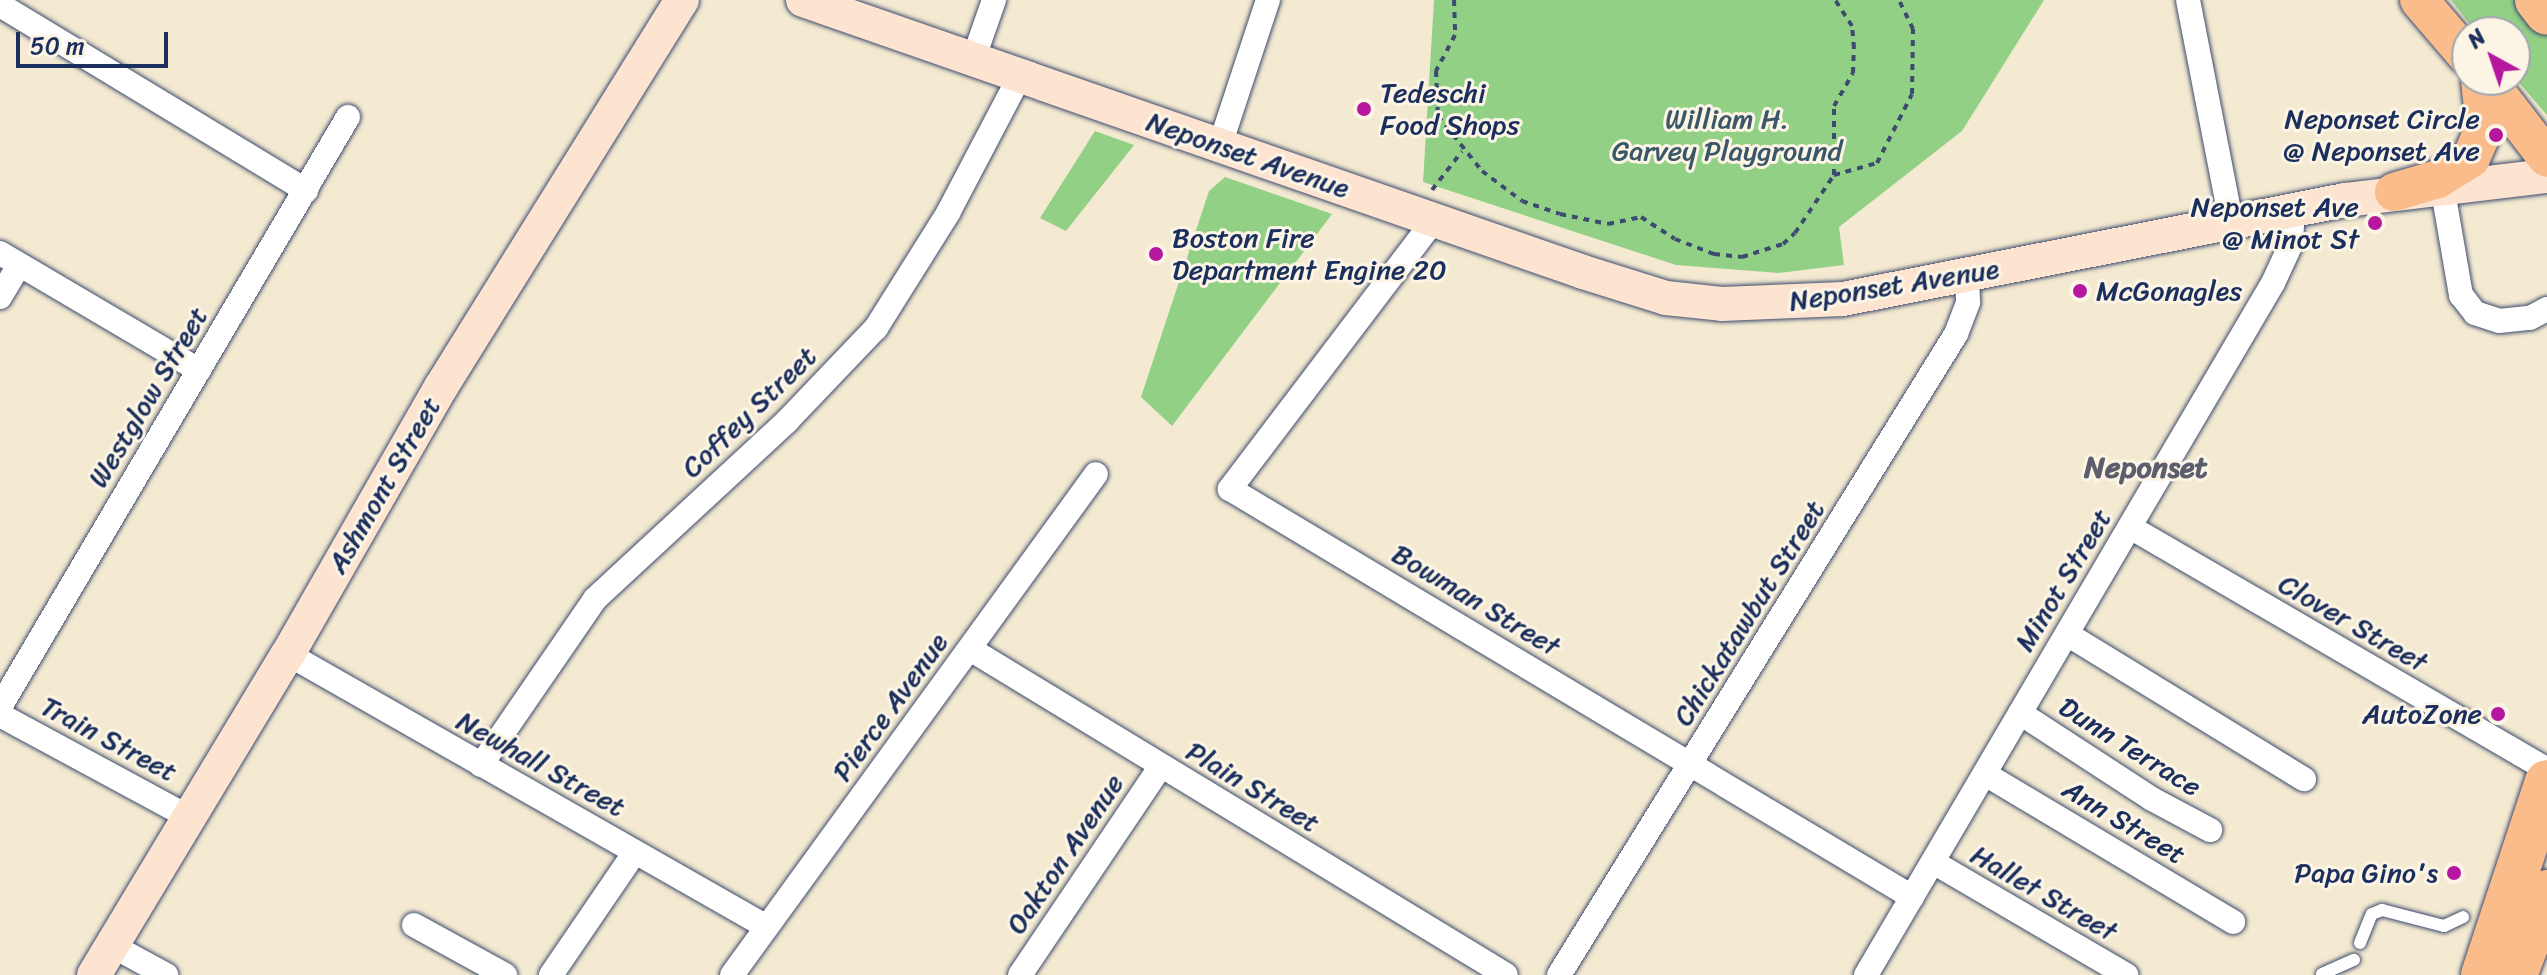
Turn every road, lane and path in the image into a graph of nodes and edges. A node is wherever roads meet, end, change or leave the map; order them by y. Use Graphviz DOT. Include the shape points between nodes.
graph roads {
  1 [pos="682,0"];
  2 [pos="803,0"];
  3 [pos="994,0"];
  4 [pos="1268,0"];
  5 [pos="1454,0"];
  6 [pos="1835,0"];
  7 [pos="1899,0"];
  8 [pos="2188,0"];
  9 [pos="2419,0"];
  10 [pos="2537,0"];
  11 [pos="0,5"];
  12 [pos="2547,13"];
  13 [pos="2451,37"];
  14 [pos="973,60"];
  15 [pos="1021,74"];
  16 [pos="2482,96"];
  17 [pos="2499,96"];
  18 [pos="348,117"];
  19 [pos="1220,145"];
  20 [pos="1462,151"];
  21 [pos="2547,158"];
  22 [pos="1834,175"];
  23 [pos="2547,176"];
  24 [pos="306,190"];
  25 [pos="2443,191"];
  26 [pos="2394,192"];
  27 [pos="1433,205"];
  28 [pos="2293,210"];
  29 [pos="2231,221"];
  30 [pos="10,259"];
  31 [pos="1967,276"];
  32 [pos="0,297"];
  33 [pos="2547,309"];
  34 [pos="199,370"];
  35 [pos="1096,474"];
  36 [pos="2130,527"];
  37 [pos="2067,634"];
  38 [pos="970,649"];
  39 [pos="288,654"];
  40 [pos="0,707"];
  41 [pos="2020,713"];
  42 [pos="0,715"];
  43 [pos="1691,763"];
  44 [pos="481,765"];
  45 [pos="1161,766"];
  46 [pos="2547,770"];
  47 [pos="1985,774"];
  48 [pos="2304,779"];
  49 [pos="2547,782"];
  50 [pos="189,817"];
  51 [pos="2210,830"];
  52 [pos="635,852"];
  53 [pos="1933,862"];
  54 [pos="2547,893"];
  55 [pos="1912,897"];
  56 [pos="2463,917"];
  57 [pos="2233,922"];
  58 [pos="414,925"];
  59 [pos="765,926"];
  60 [pos="2360,943"];
  61 [pos="111,945"];
  62 [pos="2354,960"];
  63 [pos="2322,974"];
  64 [pos="94,975"];
  65 [pos="166,975"];
  66 [pos="505,975"];
  67 [pos="551,975"];
  68 [pos="732,975"];
  69 [pos="1020,975"];
  70 [pos="1506,975"];
  71 [pos="1559,975"];
  72 [pos="1866,975"];
  73 [pos="2126,975"];
  74 [pos="2483,975"];
  75 [pos="2515,975"];
  76 [pos="2526,975"];
  1 -- 39 [label="main road, Ashmont Street" via="441,387"];
  2 -- 14 [label="main road, Neponset Avenue"];
  3 -- 14 [label="street"];
  4 -- 19 [label="street"];
  5 -- 20 [label="path" via="1455,35 1436,71 1438,116"];
  6 -- 22 [label="path" via="1852,26 1854,48 1853,73 1834,106"];
  7 -- 22 [label="path" via="1913,29 1912,94 1877,163"];
  8 -- 29 [label="street"];
  9 -- 13 [label="main road"];
  10 -- 12 [label="highway"];
  11 -- 24 [label="street"];
  14 -- 15 [label="main road, Neponset Avenue"];
  15 -- 19 [label="main road, Neponset Avenue"];
  15 -- 44 [label="street, Coffey Street" via="948,213 876,328 787,421 595,599"];
  16 -- 26 [label="main road" via="2485,127 2471,158 2438,179"];
  17 -- 21 [label="main road"];
  18 -- 24 [label="street, Westglow Street"];
  19 -- 27 [label="main road, Neponset Avenue"];
  20 -- 22 [label="path" via="1522,201 1608,224 1641,217 1675,239 1714,254 1742,257 1789,238"];
  20 -- 27 [label="path"];
  23 -- 25 [label="main road, Neponset Avenue"];
  24 -- 34 [label="street, Westglow Street"];
  25 -- 26 [label="main road, Neponset Avenue"];
  25 -- 33 [label="street" via="2461,295 2475,313 2499,321 2530,318"];
  26 -- 28 [label="main road, Neponset Avenue"];
  27 -- 31 [label="main road, Neponset Avenue" via="1583,272 1666,298 1806,304"];
  27 -- 43 [label="street, Bowman Street" via="1230,489"];
  28 -- 29 [label="main road, Neponset Avenue"];
  28 -- 36 [label="street, Minot Street" via="2293,233 2280,270"];
  29 -- 31 [label="main road, Neponset Avenue"];
  30 -- 32 [label="street"];
  30 -- 34 [label="street"];
  31 -- 43 [label="street, Chickatawbut Street" via="1968,302 1956,334"];
  34 -- 40 [label="street, Westglow Street"];
  35 -- 38 [label="street, Pierce Avenue"];
  36 -- 37 [label="street, Minot Street"];
  36 -- 46 [label="street, Clover Street"];
  37 -- 41 [label="street, Minot Street"];
  37 -- 48 [label="street"];
  38 -- 45 [label="street, Plain Street"];
  38 -- 59 [label="street, Pierce Avenue"];
  39 -- 44 [label="street, Newhall Street"];
  39 -- 50 [label="main road, Ashmont Street"];
  41 -- 47 [label="street, Minot Street"];
  41 -- 51 [label="street, Dunn Terrace"];
  42 -- 50 [label="street, Train Street"];
  43 -- 55 [label="street, Bowman Street"];
  43 -- 71 [label="street, Chickatawbut Street"];
  44 -- 52 [label="street, Newhall Street"];
  45 -- 69 [label="street, Oakton Avenue"];
  45 -- 70 [label="street, Plain Street"];
  47 -- 53 [label="street, Minot Street"];
  47 -- 57 [label="street, Ann Street"];
  49 -- 74 [label="highway"];
  50 -- 61 [label="main road, Ashmont Street"];
  52 -- 59 [label="street, Newhall Street"];
  52 -- 67 [label="street"];
  53 -- 55 [label="street, Minot Street"];
  53 -- 73 [label="street, Hallet Street"];
  54 -- 75 [label="highway"];
  54 -- 76 [label="highway"];
  55 -- 72 [label="street, Minot Street"];
  56 -- 60 [label="lane" via="2444,926 2382,910 2372,914"];
  58 -- 66 [label="street"];
  59 -- 68 [label="street, Pierce Avenue"];
  61 -- 64 [label="main road, Ashmont Street"];
  61 -- 65 [label="street"];
  62 -- 63 [label="lane"];
}
